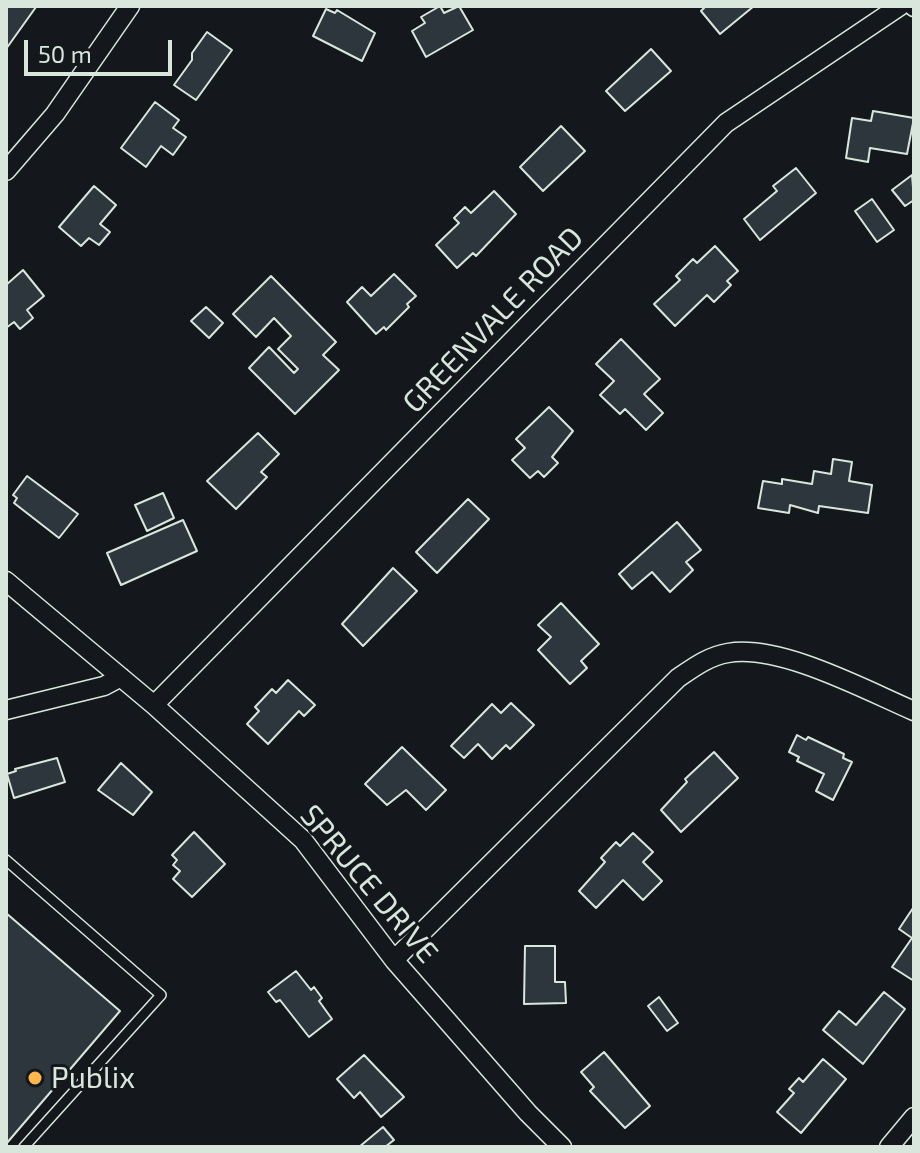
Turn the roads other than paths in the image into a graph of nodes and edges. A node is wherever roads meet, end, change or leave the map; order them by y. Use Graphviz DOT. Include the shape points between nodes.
graph roads {
  1 [pos="130,6"];
  2 [pos="900,6"];
  3 [pos="6,171"];
  4 [pos="6,581"];
  5 [pos="121,677"];
  6 [pos="154,705"];
  7 [pos="6,710"];
  8 [pos="914,711"];
  9 [pos="6,860"];
  10 [pos="394,960"];
  11 [pos="914,1117"];
  12 [pos="24,1147"];
  13 [pos="562,1147"];
  14 [pos="889,1147"];
  1 -- 3 [label="street" via="55,114"];
  2 -- 6 [label="street, GREENVALE ROAD" via="726,123"];
  4 -- 5 [label="street, SPRUCE DRIVE"];
  5 -- 6 [label="street, SPRUCE DRIVE"];
  5 -- 7 [label="street"];
  6 -- 10 [label="street, SPRUCE DRIVE" via="303,840"];
  8 -- 10 [label="street" via="792,660 747,652 712,657 678,678"];
  9 -- 12 [label="lane" via="161,995"];
  10 -- 13 [label="street, SPRUCE DRIVE"];
  11 -- 14 [label="street"];
}
